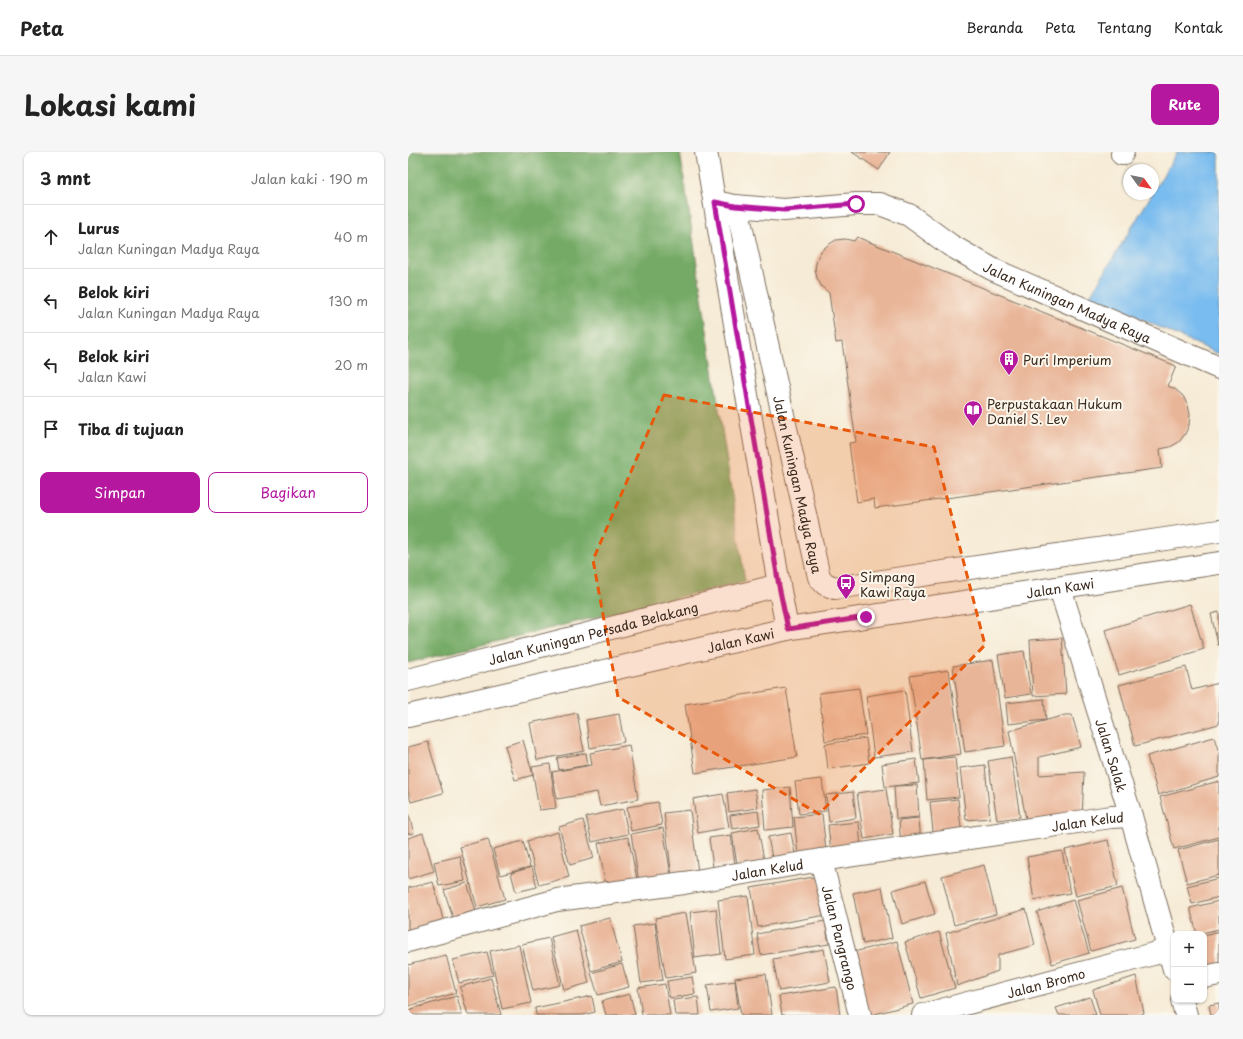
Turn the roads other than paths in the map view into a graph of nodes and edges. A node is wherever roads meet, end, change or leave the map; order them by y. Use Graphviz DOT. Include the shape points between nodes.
graph roads {
  1 [pos="706,152"];
  2 [pos="725,204"];
  3 [pos="1219,368"];
  4 [pos="1219,532"];
  5 [pos="1219,563"];
  6 [pos="779,586"];
  7 [pos="1060,588"];
  8 [pos="788,629"];
  9 [pos="408,680"];
  10 [pos="408,716"];
  11 [pos="1131,816"];
  12 [pos="821,860"];
  13 [pos="408,941"];
  14 [pos="1171,959"];
  15 [pos="1219,974"];
  16 [pos="1207,976"];
  17 [pos="1183,1003"];
  18 [pos="860,1015"];
  19 [pos="923,1015"];
  20 [pos="1186,1015"];
  1 -- 2 [label="street, Jalan Kuningan Madya Raya"];
  2 -- 3 [label="street, Jalan Kuningan Madya Raya" via="784,210 880,204 909,215 950,245 992,270"];
  2 -- 4 [label="street, Jalan Kuningan Madya Raya" via="745,241 819,577 825,584 835,588"];
  2 -- 6 [label="street, Jalan Kuningan Madya Raya"];
  5 -- 7 [label="street, Jalan Kawi"];
  6 -- 8 [label="street, Jalan Kuningan Madya Raya"];
  6 -- 9 [label="street, Jalan Kuningan Persada Belakang"];
  7 -- 8 [label="street, Jalan Kawi"];
  7 -- 11 [label="street, Jalan Salak"];
  8 -- 10 [label="street, Jalan Kawi"];
  11 -- 12 [label="street, Jalan Kelud"];
  11 -- 14 [label="street, Jalan Salak"];
  12 -- 13 [label="street, Jalan Kelud" via="684,883 557,900"];
  12 -- 18 [label="street, Jalan Pangrango"];
  14 -- 19 [label="street, Jalan Bromo"];
  15 -- 16 [label="street"];
  17 -- 20 [label="street"];
}
